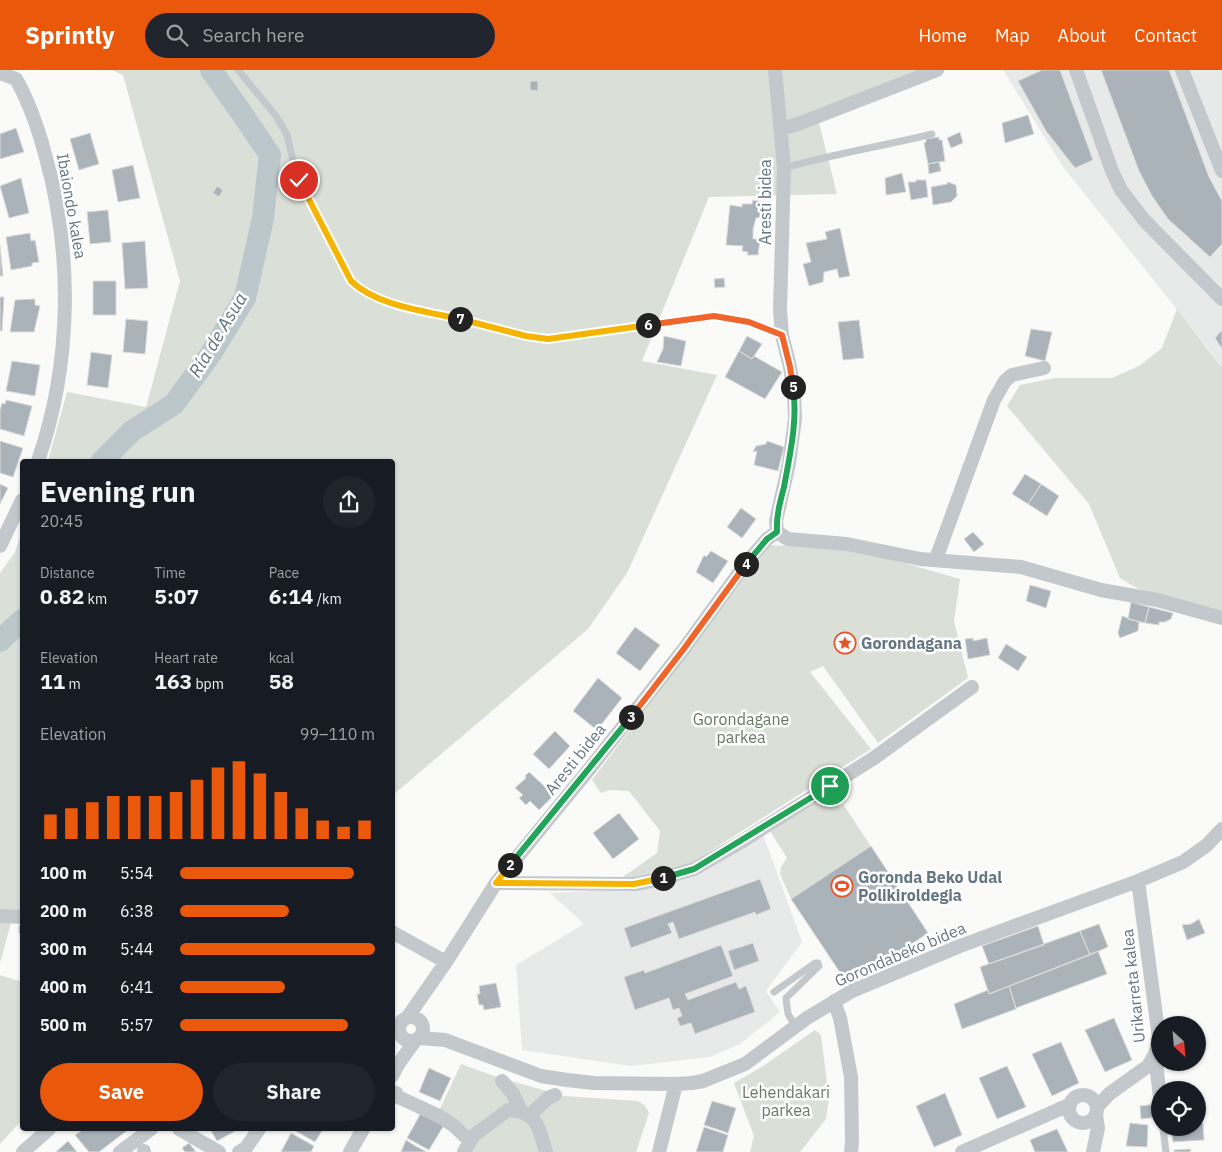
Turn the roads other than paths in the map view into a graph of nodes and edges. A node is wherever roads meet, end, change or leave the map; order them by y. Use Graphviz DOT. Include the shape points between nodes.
graph roads {
  1 [pos="238,70"];
  2 [pos="776,70"];
  3 [pos="937,70"];
  4 [pos="1076,70"];
  5 [pos="1182,70"];
  6 [pos="0,73"];
  7 [pos="781,129"];
  8 [pos="932,134"];
  9 [pos="784,168"];
  10 [pos="1222,171"];
  11 [pos="1219,291"];
  12 [pos="782,335"];
  13 [pos="1044,368"];
  14 [pos="39,459"];
  15 [pos="20,504"];
  16 [pos="777,532"];
  17 [pos="0,546"];
  18 [pos="936,559"];
  19 [pos="1222,618"];
  20 [pos="972,687"];
  21 [pos="1222,829"];
  22 [pos="1138,881"];
  23 [pos="496,883"];
  24 [pos="0,916"];
  25 [pos="20,917"];
  26 [pos="395,934"];
  27 [pos="446,962"];
  28 [pos="774,992"];
  29 [pos="834,1001"];
  30 [pos="1156,1016"];
  31 [pos="796,1027"];
  32 [pos="407,1028"];
  33 [pos="1151,1061"];
  34 [pos="395,1070"];
  35 [pos="1132,1078"];
  36 [pos="502,1081"];
  37 [pos="676,1084"];
  38 [pos="395,1093"];
  39 [pos="555,1095"];
  40 [pos="1084,1095"];
  41 [pos="1069,1110"];
  42 [pos="1097,1111"];
  43 [pos="525,1113"];
  44 [pos="47,1131"];
  45 [pos="148,1131"];
  46 [pos="182,1131"];
  47 [pos="259,1131"];
  48 [pos="363,1131"];
  49 [pos="1164,1136"];
  50 [pos="467,1146"];
  51 [pos="852,1148"];
  52 [pos="22,1152"];
  53 [pos="120,1152"];
  54 [pos="219,1152"];
  55 [pos="239,1152"];
  56 [pos="350,1152"];
  57 [pos="546,1152"];
  58 [pos="659,1152"];
  59 [pos="962,1152"];
  60 [pos="1093,1152"];
  61 [pos="1166,1152"];
  1 -- 12 [label="lane" via="287,134 296,174 351,281 378,299 548,339 714,316 749,322"];
  2 -- 7 [label="street, Aresti bidea"];
  3 -- 7 [label="street"];
  4 -- 11 [label="street" via="1121,190 1144,220"];
  5 -- 10 [label="street"];
  6 -- 14 [label="street, Ibaiondo kalea" via="16,80 28,102 50,172 61,230 65,273 64,332 57,388"];
  7 -- 9 [label="street, Aresti bidea"];
  8 -- 9 [label="lane"];
  9 -- 12 [label="street, Aresti bidea"];
  12 -- 16 [label="street, Aresti bidea" via="794,392 795,419 776,521"];
  13 -- 18 [label="street" via="1012,375 1001,387"];
  15 -- 17 [label="street"];
  16 -- 18 [label="street" via="788,539 847,544 920,559"];
  16 -- 23 [label="street, Aresti bidea" via="748,562 597,760"];
  18 -- 19 [label="street" via="1021,567 1101,590 1157,600"];
  20 -- 23 [label="street" via="874,758 694,869 634,884"];
  21 -- 22 [label="street, Gorondabeko bidea" via="1184,862"];
  22 -- 29 [label="street, Gorondabeko bidea" via="960,946"];
  22 -- 30 [label="street, Urikarreta kalea"];
  23 -- 27 [label="street, Aresti bidea"];
  24 -- 25 [label="street"];
  26 -- 27 [label="street"];
  27 -- 32 [label="street, Aresti bidea"];
  28 -- 31 [label="lane" via="818,963 819,966 786,998 788,1014"];
  29 -- 31 [label="street, Gorondabeko bidea"];
  29 -- 51 [label="street" via="851,1077"];
  31 -- 37 [label="street, Gorondabeko bidea" via="745,1064 703,1081"];
  32 -- 34 [label="street, Aresti bidea"];
  32 -- 37 [label="street, Gorondabeko bidea" via="550,1077 594,1083"];
  33 -- 35 [label="street, Urikarreta kalea"];
  35 -- 40 [label="street, Urikarreta kalea"];
  35 -- 42 [label="street, Urikarreta kalea" via="1109,1094"];
  36 -- 43 [label="street"];
  37 -- 58 [label="street"];
  38 -- 50 [label="street" via="452,1125"];
  39 -- 43 [label="street"];
  40 -- 41 [label="street" via="1075,1098"];
  40 -- 42 [label="street" via="1092,1099"];
  41 -- 42 [label="street" via="1072,1119 1080,1123 1090,1122"];
  41 -- 59 [label="street" via="1048,1114"];
  42 -- 60 [label="street" via="1098,1128"];
  43 -- 50 [label="street" via="508,1110 473,1136"];
  43 -- 57 [label="street" via="538,1126"];
  44 -- 52 [label="street"];
  45 -- 53 [label="street"];
  46 -- 54 [label="street"];
  47 -- 55 [label="street"];
  48 -- 56 [label="street"];
  49 -- 61 [label="lane"];
}
